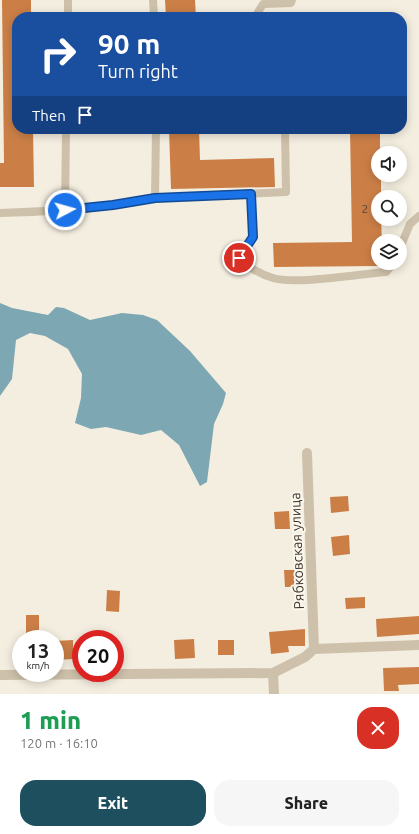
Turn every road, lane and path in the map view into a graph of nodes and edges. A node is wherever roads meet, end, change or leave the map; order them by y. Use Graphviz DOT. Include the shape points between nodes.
graph roads {
  1 [pos="68,0"];
  2 [pos="153,0"];
  3 [pos="292,0"];
  4 [pos="68,12"];
  5 [pos="154,12"];
  6 [pos="258,12"];
  7 [pos="66,134"];
  8 [pos="156,134"];
  9 [pos="285,134"];
  10 [pos="251,194"];
  11 [pos="155,198"];
  12 [pos="65,210"];
  13 [pos="0,213"];
  14 [pos="419,216"];
  15 [pos="406,234"];
  16 [pos="388,270"];
  17 [pos="307,453"];
  18 [pos="419,645"];
  19 [pos="314,649"];
  20 [pos="273,673"];
  21 [pos="0,675"];
  22 [pos="274,694"];
  1 -- 4 [label="lane"];
  2 -- 5 [label="lane"];
  3 -- 6 [label="lane" via="291,3 263,4"];
  7 -- 12 [label="lane"];
  8 -- 11 [label="lane"];
  9 -- 10 [label="lane" via="286,192"];
  10 -- 11 [label="lane"];
  10 -- 16 [label="lane" via="253,237 239,258 244,264 274,279 296,280"];
  11 -- 12 [label="lane"];
  12 -- 13 [label="lane"];
  14 -- 15 [label="lane" via="410,224"];
  17 -- 19 [label="street, Рябковская улица"];
  18 -- 19 [label="street"];
  19 -- 20 [label="street" via="305,657"];
  20 -- 21 [label="street"];
  20 -- 22 [label="street"];
}
